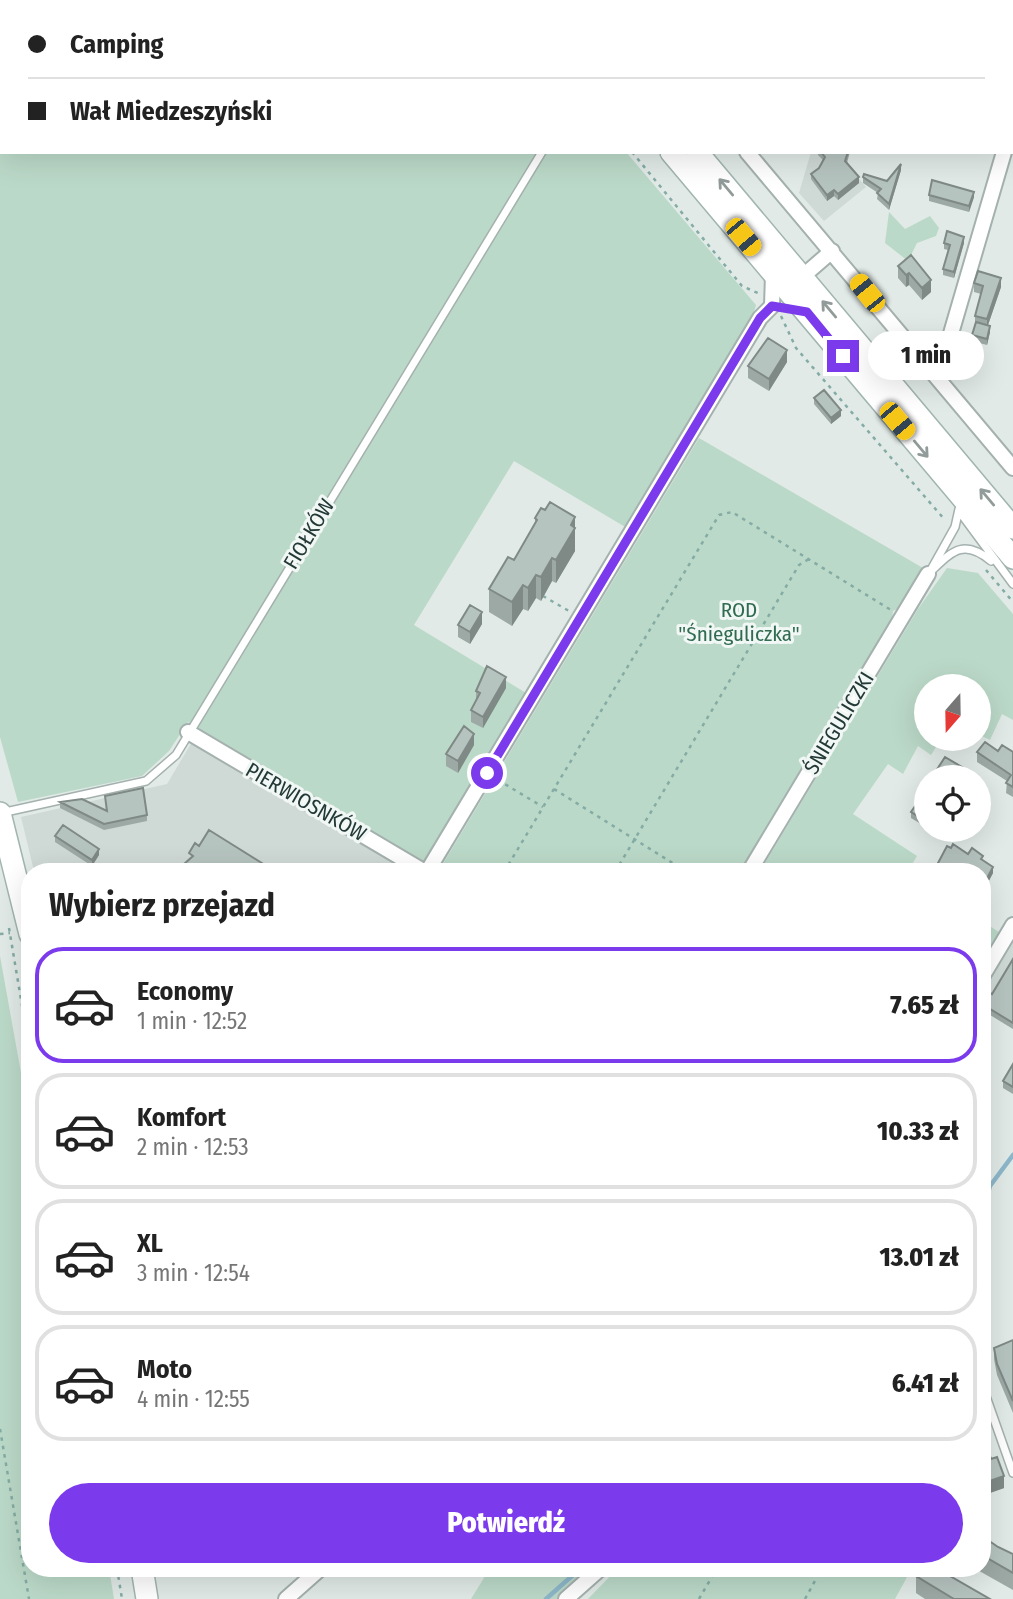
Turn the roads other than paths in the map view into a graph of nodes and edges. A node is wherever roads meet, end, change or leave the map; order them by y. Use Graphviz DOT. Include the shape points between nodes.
graph roads {
  1 [pos="541,154"];
  2 [pos="673,154"];
  3 [pos="699,154"];
  4 [pos="749,154"];
  5 [pos="1003,154"];
  6 [pos="832,251"];
  7 [pos="773,274"];
  8 [pos="802,277"];
  9 [pos="772,306"];
  10 [pos="802,307"];
  11 [pos="938,379"];
  12 [pos="1013,468"];
  13 [pos="961,505"];
  14 [pos="1013,528"];
  15 [pos="1006,563"];
  16 [pos="928,574"];
  17 [pos="1013,584"];
  18 [pos="188,732"];
  19 [pos="0,813"];
  20 [pos="411,863"];
  21 [pos="431,863"];
  22 [pos="754,863"];
  23 [pos="1013,925"];
  24 [pos="20,934"];
  25 [pos="991,962"];
  26 [pos="991,1411"];
  27 [pos="1013,1473"];
  28 [pos="143,1577"];
  29 [pos="311,1577"];
  30 [pos="591,1577"];
  31 [pos="147,1599"];
  32 [pos="286,1599"];
  33 [pos="566,1599"];
  1 -- 18 [label="lane, FIOŁKÓW"];
  2 -- 7 [label="main road"];
  8 -- 3 [label="main road, one-way"];
  4 -- 6 [label="street"];
  5 -- 11 [label="street"];
  6 -- 8 [label="street"];
  6 -- 11 [label="street"];
  7 -- 9 [label="street"];
  7 -- 10 [label="main road"];
  8 -- 10 [label="street"];
  14 -- 8 [label="main road, one-way"];
  9 -- 10 [label="street"];
  9 -- 21 [label="street" via="760,318"];
  10 -- 13 [label="main road, one-way"];
  11 -- 12 [label="street"];
  13 -- 15 [label="main road"];
  13 -- 16 [label="lane" via="955,527"];
  15 -- 16 [label="lane" via="968,548 953,551"];
  15 -- 17 [label="lane"];
  16 -- 22 [label="street, ŚNIEGULICZKI"];
  18 -- 19 [label="lane, FIOŁKÓW" via="176,755 146,781"];
  18 -- 20 [label="street, PIERWIOSNKÓW"];
  19 -- 24 [label="main road"];
  23 -- 25 [label="street"];
  26 -- 27 [label="lane"];
  28 -- 31 [label="main road"];
  29 -- 32 [label="street"];
  30 -- 33 [label="street"];
}
